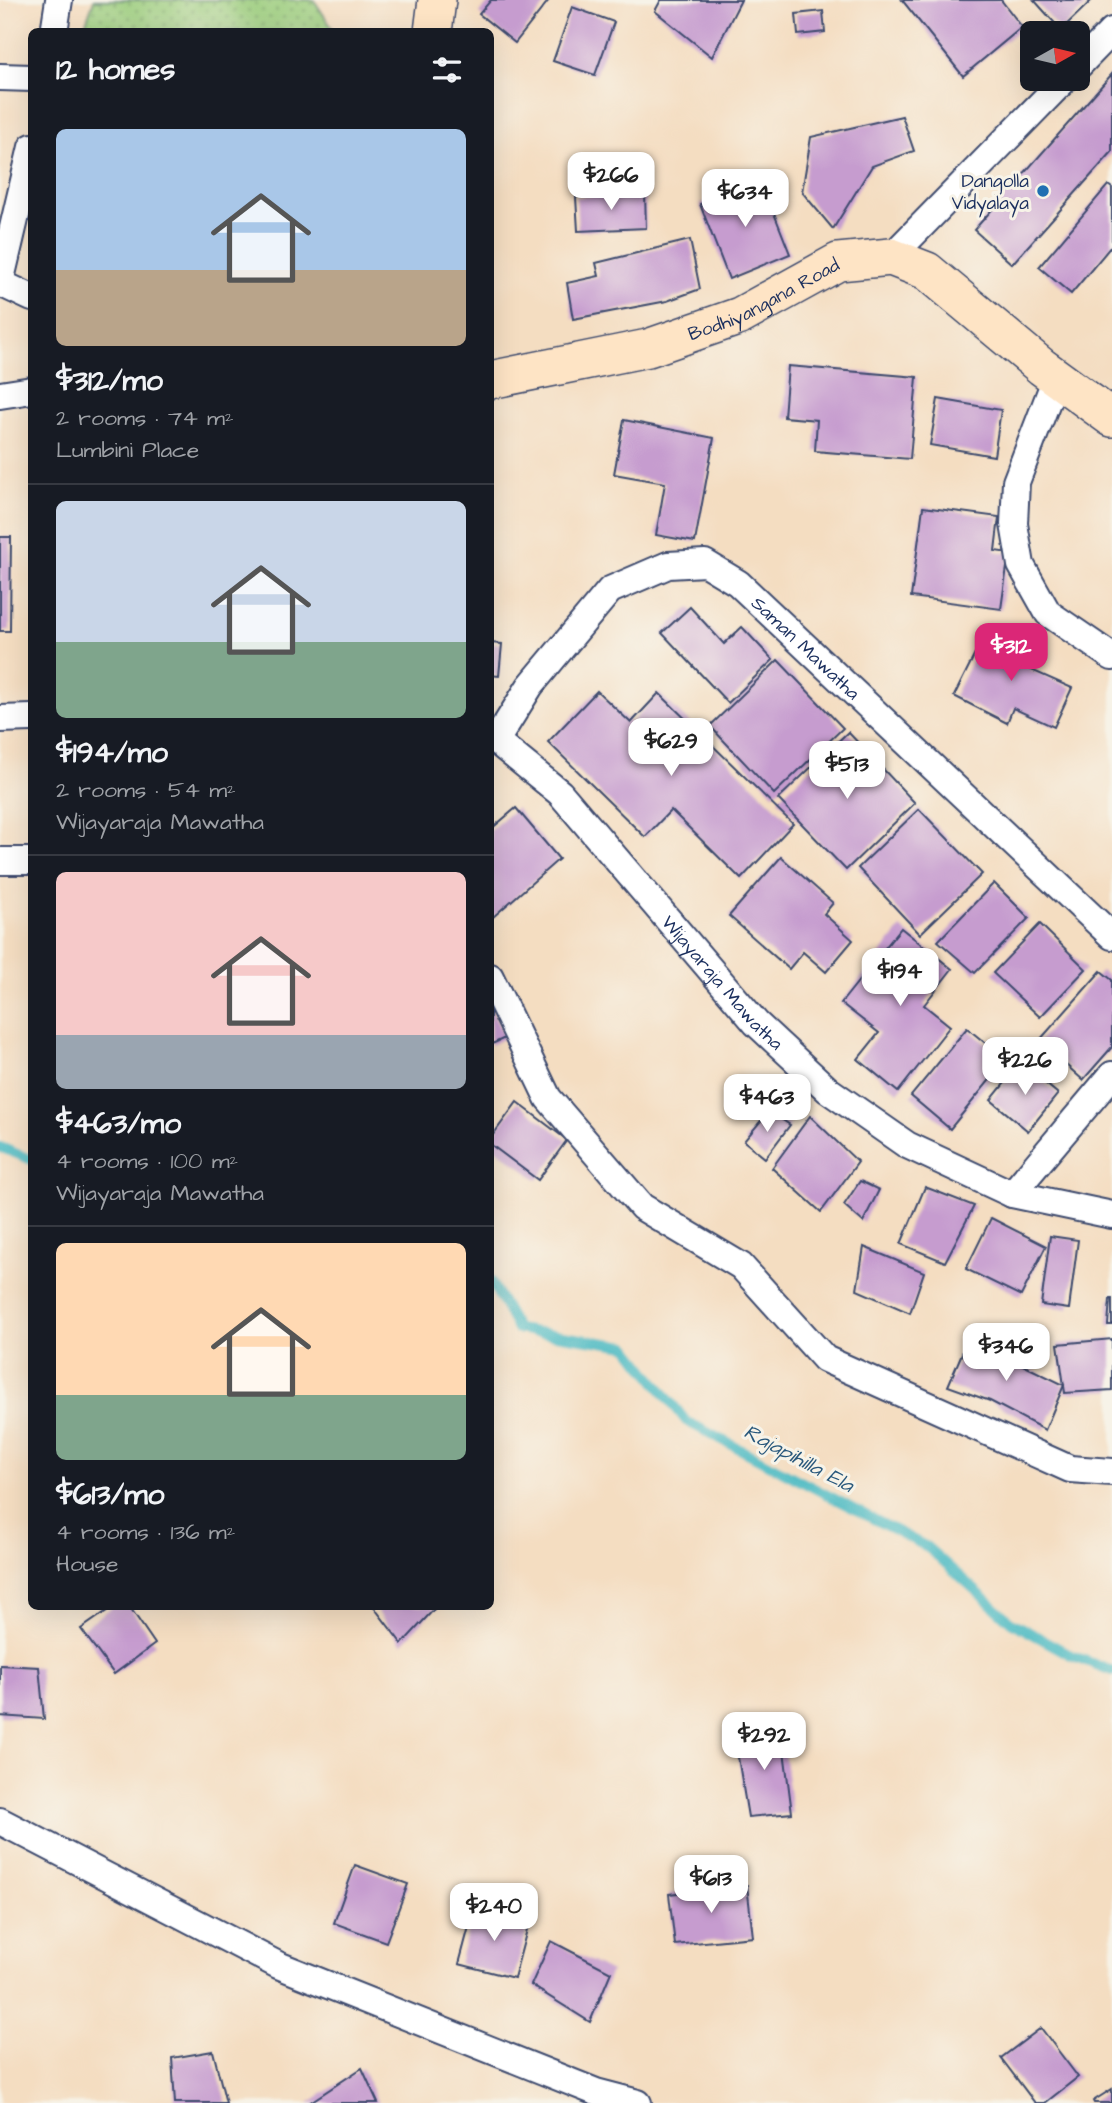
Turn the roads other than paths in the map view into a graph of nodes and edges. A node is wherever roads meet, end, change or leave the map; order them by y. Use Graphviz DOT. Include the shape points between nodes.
graph roads {
  1 [pos="59,0"];
  2 [pos="437,0"];
  3 [pos="55,28"];
  4 [pos="434,28"];
  5 [pos="1112,32"];
  6 [pos="1090,54"];
  7 [pos="0,77"];
  8 [pos="28,78"];
  9 [pos="1054,91"];
  10 [pos="28,164"];
  11 [pos="891,257"];
  12 [pos="0,283"];
  13 [pos="28,296"];
  14 [pos="1056,378"];
  15 [pos="494,379"];
  16 [pos="28,391"];
  17 [pos="0,395"];
  18 [pos="1112,418"];
  19 [pos="1112,657"];
  20 [pos="28,718"];
  21 [pos="0,719"];
  22 [pos="494,736"];
  23 [pos="494,738"];
  24 [pos="0,861"];
  25 [pos="28,861"];
  26 [pos="1112,936"];
  27 [pos="494,986"];
  28 [pos="1112,1075"];
  29 [pos="1012,1194"];
  30 [pos="1112,1215"];
  31 [pos="1112,1472"];
  32 [pos="0,1821"];
  33 [pos="638,2103"];
  1 -- 3 [label="street"];
  2 -- 4 [label="street"];
  5 -- 6 [label="street"];
  7 -- 8 [label="street"];
  9 -- 11 [label="street"];
  10 -- 12 [label="street"];
  11 -- 14 [label="street, Bodhiyangana Road" via="927,271"];
  11 -- 15 [label="street, Bodhiyangana Road" via="838,262 740,316 648,348"];
  12 -- 13 [label="street"];
  14 -- 18 [label="street, Bodhiyangana Road"];
  14 -- 19 [label="street" via="1016,482 1014,524 1021,565 1048,613"];
  16 -- 17 [label="street"];
  20 -- 21 [label="street"];
  22 -- 26 [label="street, Saman Mawatha" via="610,590 668,565 705,563 738,583"];
  23 -- 29 [label="street, Wijayaraja Mawatha" via="559,793 756,1023 828,1090 907,1145"];
  24 -- 25 [label="street"];
  27 -- 31 [label="street" via="548,1098 642,1207 741,1266 824,1359 1070,1469"];
  28 -- 29 [label="street"];
  29 -- 30 [label="street, Wijayaraja Mawatha"];
  32 -- 33 [label="street" via="278,1965 596,2092"];
}
